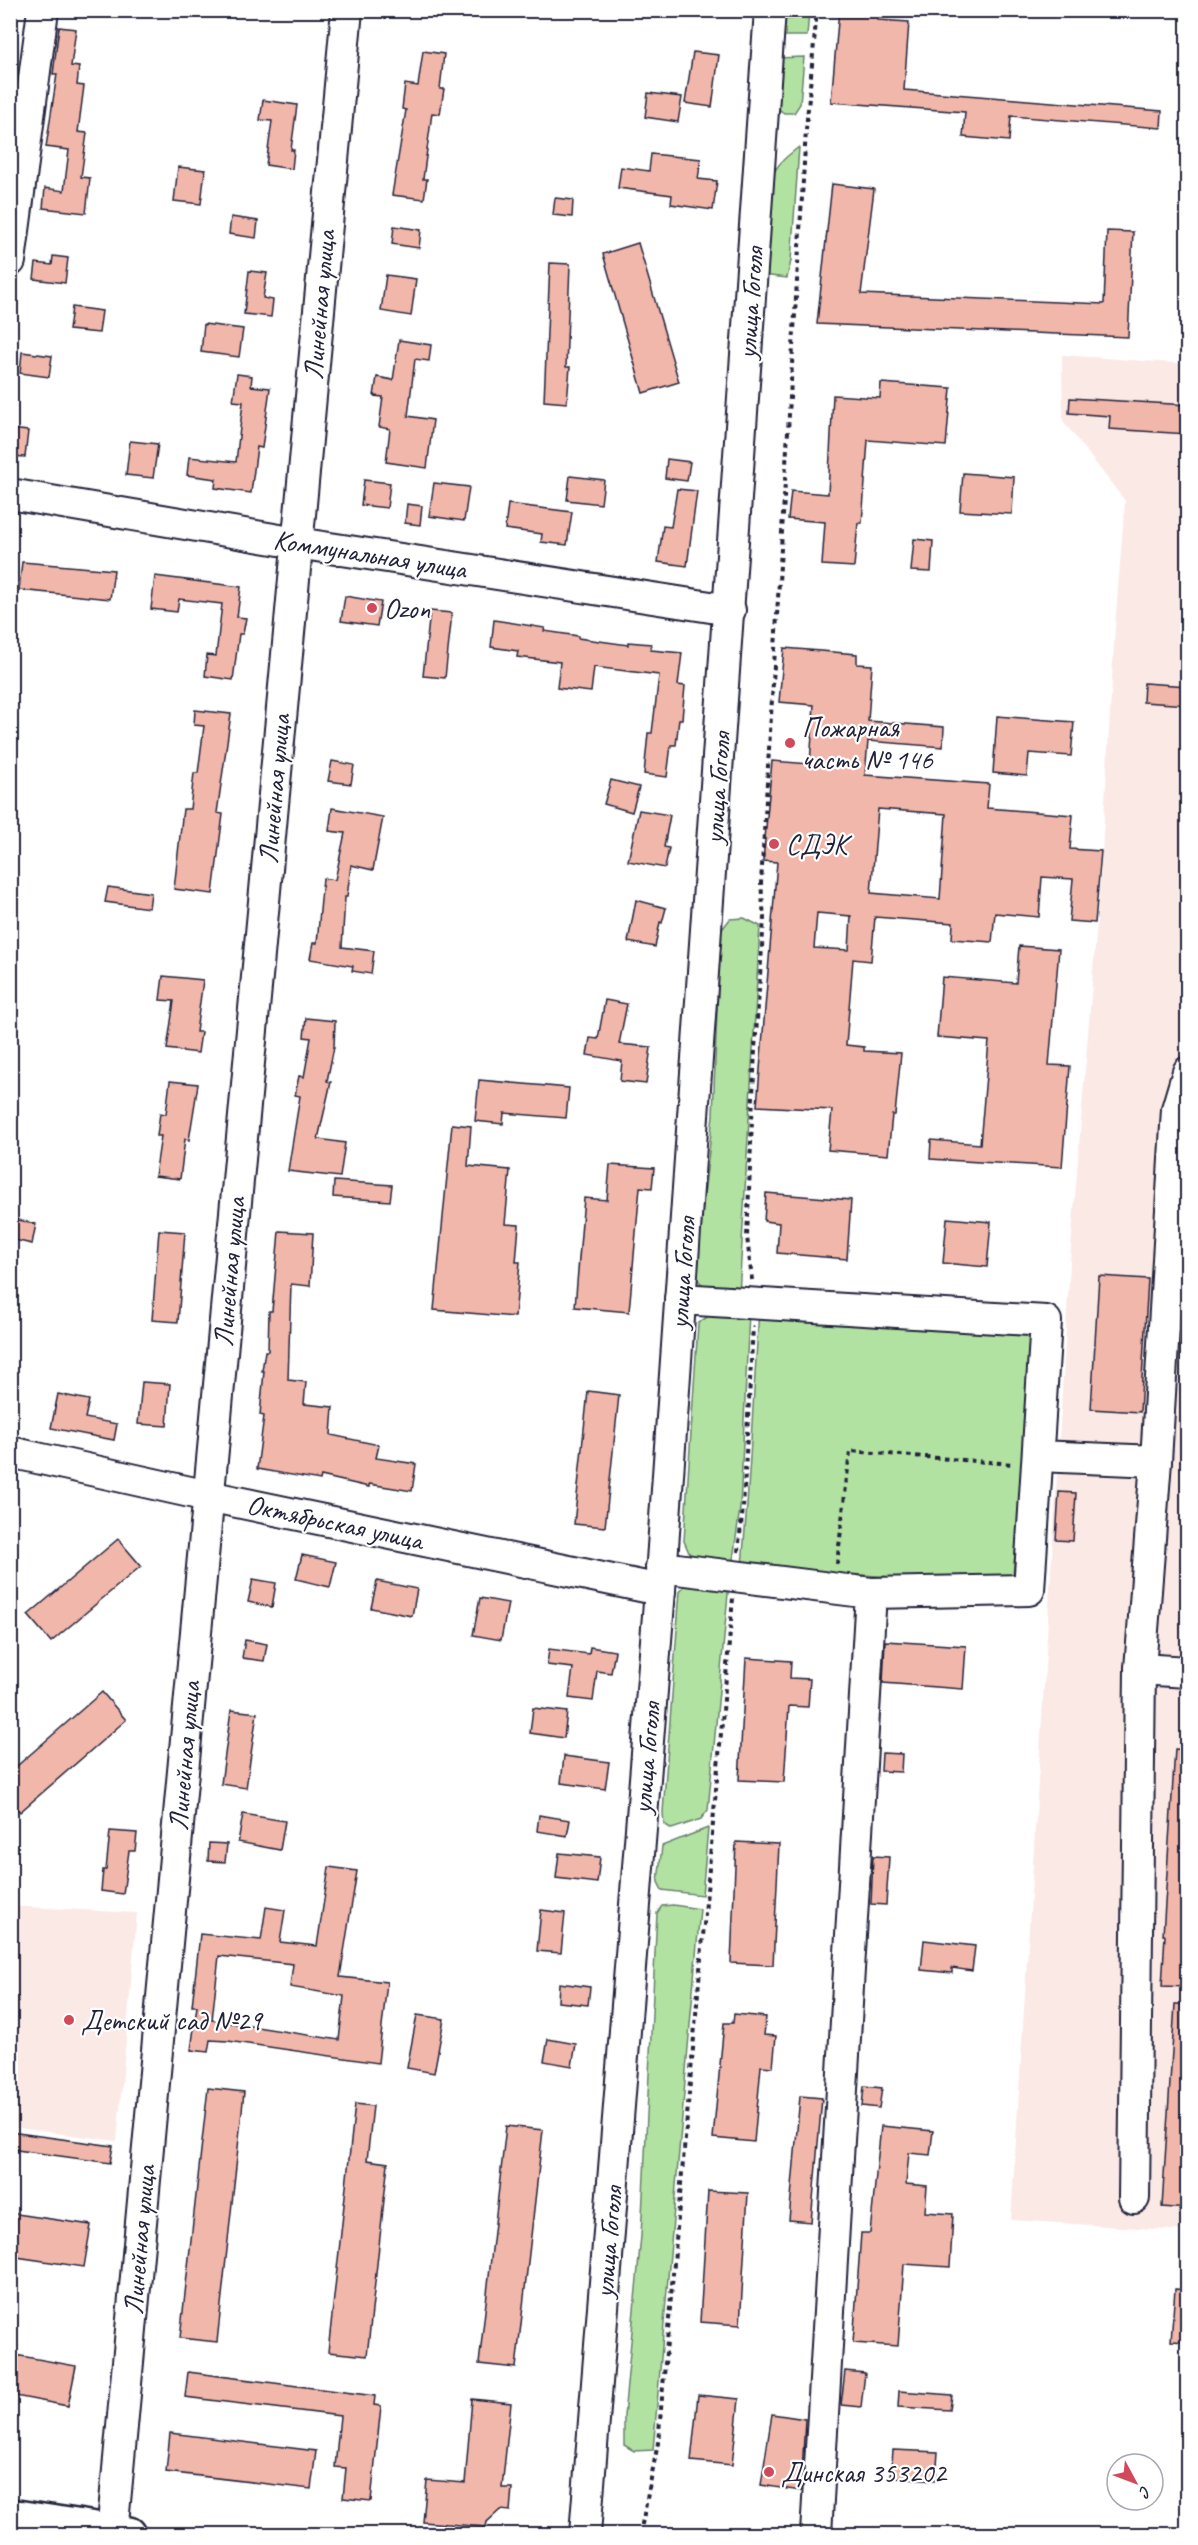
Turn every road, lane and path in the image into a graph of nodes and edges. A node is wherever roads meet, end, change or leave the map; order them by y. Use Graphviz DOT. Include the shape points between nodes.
graph roads {
  1 [pos="43,10"];
  2 [pos="347,10"];
  3 [pos="771,10"];
  4 [pos="817,10"];
  5 [pos="10,261"];
  6 [pos="10,495"];
  7 [pos="297,543"];
  8 [pos="729,610"];
  9 [pos="1188,1072"];
  10 [pos="680,1299"];
  11 [pos="754,1303"];
  12 [pos="10,1452"];
  13 [pos="1037,1461"];
  14 [pos="1156,1461"];
  15 [pos="208,1496"];
  16 [pos="735,1576"];
  17 [pos="660,1578"];
  18 [pos="834,1589"];
  19 [pos="871,1593"];
  20 [pos="1140,1669"];
  21 [pos="1188,1672"];
  22 [pos="1134,2198"];
  23 [pos="10,2517"];
  24 [pos="118,2534"];
  25 [pos="585,2535"];
  26 [pos="640,2535"];
  27 [pos="816,2535"];
  1 -- 5 [label="street"];
  2 -- 7 [label="street, Линейная улица"];
  3 -- 8 [label="street, улица Гоголя"];
  4 -- 11 [label="path" via="806,130 761,883 764,918 747,1237"];
  6 -- 7 [label="street, Коммунальная улица"];
  7 -- 8 [label="street, Коммунальная улица"];
  7 -- 15 [label="street, Линейная улица"];
  8 -- 10 [label="street, улица Гоголя"];
  9 -- 14 [label="street" via="1177,1109"];
  10 -- 11 [label="street"];
  10 -- 17 [label="street, улица Гоголя"];
  11 -- 13 [label="street" via="1046,1321"];
  11 -- 16 [label="path" via="743,1508"];
  12 -- 15 [label="street, Октябрьская улица"];
  13 -- 14 [label="street"];
  13 -- 18 [label="path" via="850,1451"];
  13 -- 19 [label="street, Октябрьская улица" via="1029,1590"];
  14 -- 20 [label="street"];
  15 -- 17 [label="street, Октябрьская улица"];
  15 -- 24 [label="street, Линейная улица"];
  16 -- 17 [label="street, Октябрьская улица"];
  16 -- 18 [label="street, Октябрьская улица"];
  16 -- 26 [label="path" via="658,2443"];
  17 -- 25 [label="street, улица Гоголя"];
  18 -- 19 [label="street, Октябрьская улица"];
  19 -- 27 [label="street"];
  20 -- 21 [label="street"];
  20 -- 22 [label="street"];
  23 -- 24 [label="main road"];
}
